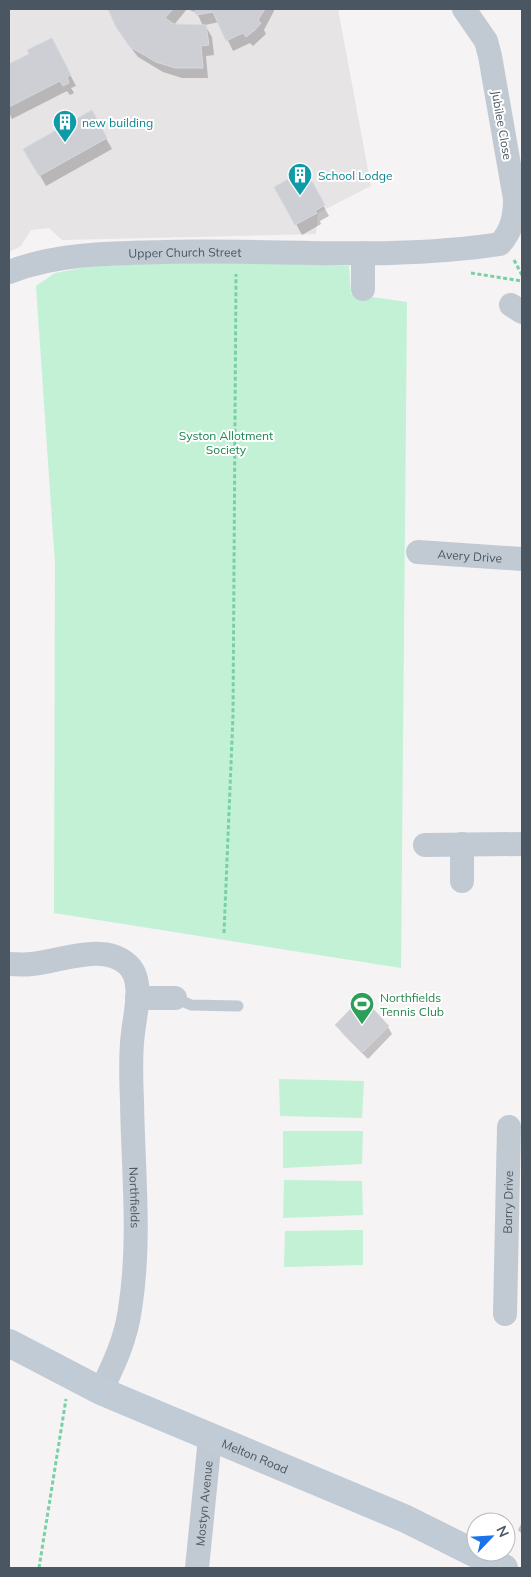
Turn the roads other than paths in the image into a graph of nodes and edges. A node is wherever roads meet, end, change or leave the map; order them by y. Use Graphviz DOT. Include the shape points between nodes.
graph roads {
  1 [pos="464,9"];
  2 [pos="500,244"];
  3 [pos="363,253"];
  4 [pos="9,272"];
  5 [pos="363,289"];
  6 [pos="418,552"];
  7 [pos="522,558"];
  8 [pos="462,844"];
  9 [pos="522,844"];
  10 [pos="425,845"];
  11 [pos="462,881"];
  12 [pos="9,964"];
  13 [pos="137,998"];
  14 [pos="175,998"];
  15 [pos="238,1006"];
  16 [pos="509,1127"];
  17 [pos="514,1277"];
  18 [pos="505,1314"];
  19 [pos="9,1343"];
  20 [pos="102,1391"];
  21 [pos="210,1438"];
  22 [pos="500,1567"];
  23 [pos="197,1568"];
  1 -- 2 [label="street, Jubilee Close" via="486,41 515,199 512,226"];
  2 -- 3 [label="street, Upper Church Street"];
  3 -- 4 [label="street, Upper Church Street" via="122,253 70,257"];
  3 -- 5 [label="street"];
  6 -- 7 [label="street, Avery Drive"];
  8 -- 9 [label="street"];
  8 -- 10 [label="street"];
  8 -- 11 [label="street"];
  12 -- 13 [label="street, Northfields" via="31,964 85,955 120,958 136,976"];
  13 -- 14 [label="street"];
  13 -- 20 [label="street, Northfields" via="131,1049 136,1214 132,1291 122,1345"];
  14 -- 15 [label="lane" via="191,1005"];
  16 -- 17 [label="street, Barry Drive"];
  17 -- 18 [label="street, Barry Drive"];
  19 -- 20 [label="street, Melton Road"];
  20 -- 21 [label="street, Melton Road"];
  21 -- 22 [label="street, Melton Road" via="406,1519"];
  21 -- 23 [label="street, Mostyn Avenue"];
}
